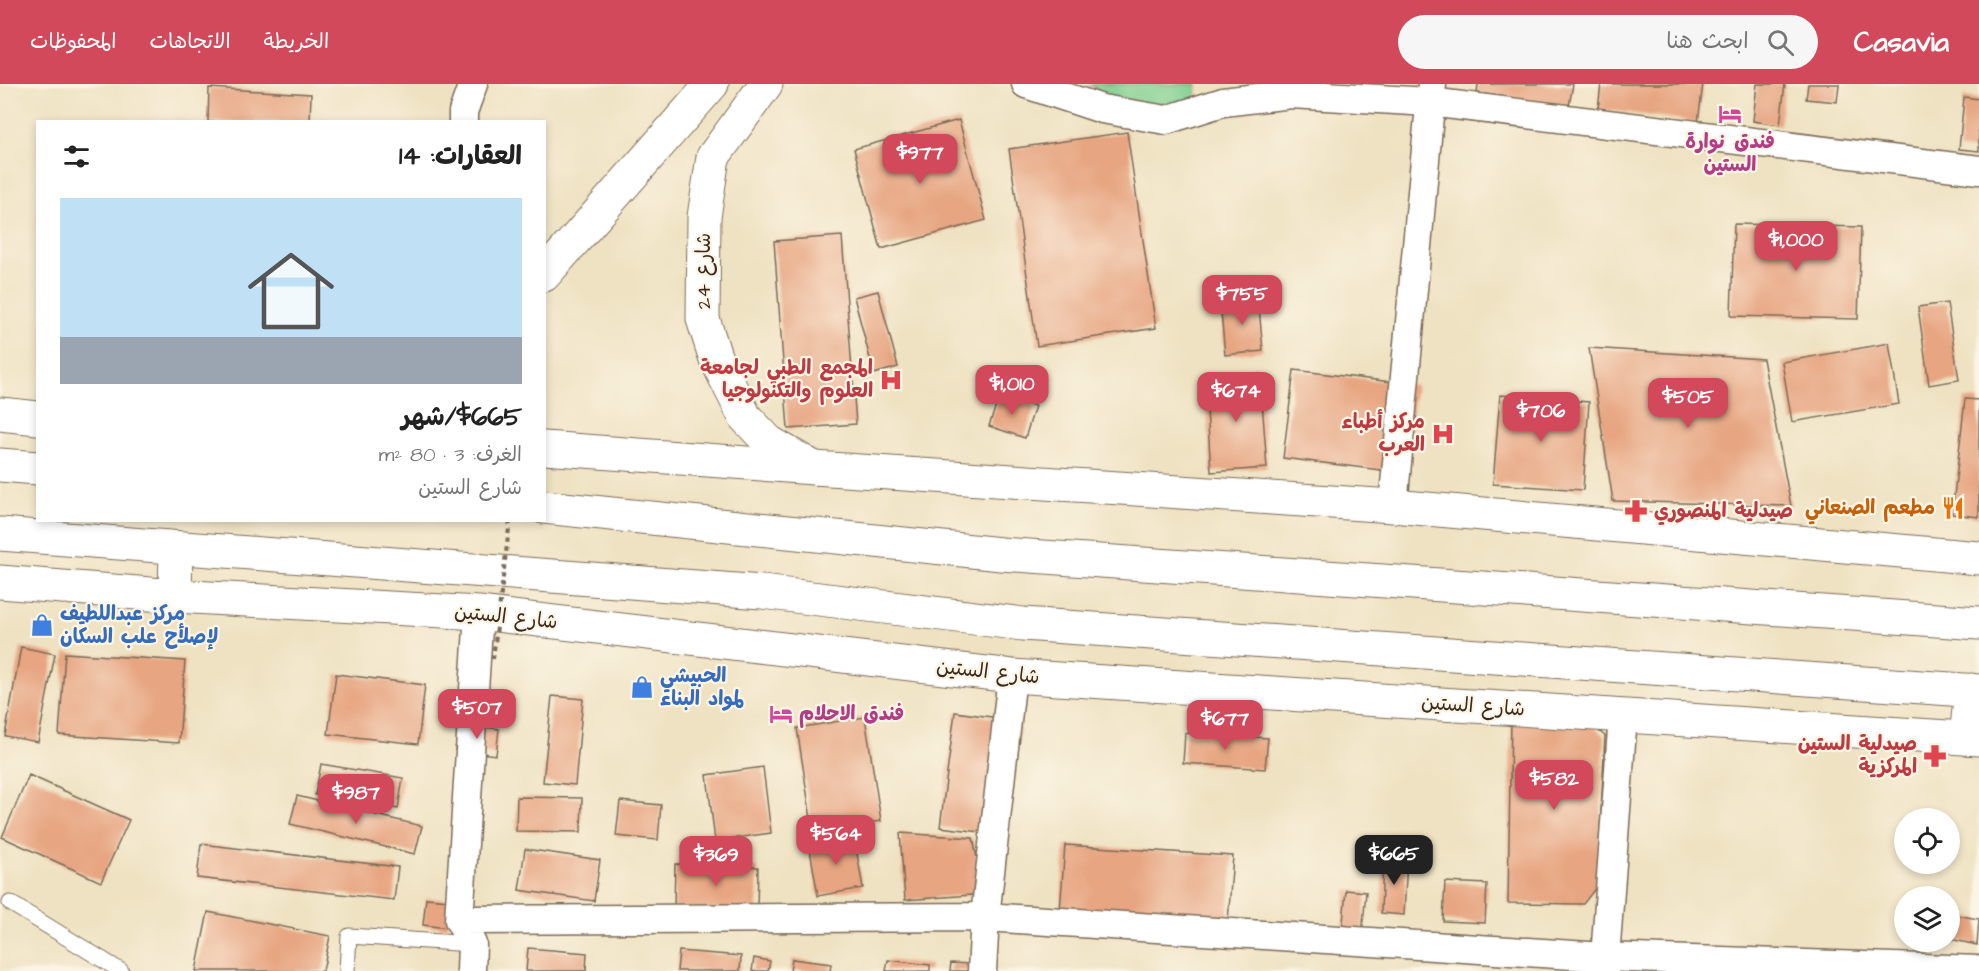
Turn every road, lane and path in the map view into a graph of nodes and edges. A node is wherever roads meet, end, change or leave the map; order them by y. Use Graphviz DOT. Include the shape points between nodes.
graph roads {
  1 [pos="472,84"];
  2 [pos="712,84"];
  3 [pos="766,84"];
  4 [pos="1026,84"];
  5 [pos="1431,93"];
  6 [pos="463,120"];
  7 [pos="1979,170"];
  8 [pos="546,273"];
  9 [pos="0,414"];
  10 [pos="36,418"];
  11 [pos="546,448"];
  12 [pos="0,465"];
  13 [pos="36,468"];
  14 [pos="814,468"];
  15 [pos="1394,506"];
  16 [pos="546,507"];
  17 [pos="510,522"];
  18 [pos="0,534"];
  19 [pos="176,549"];
  20 [pos="1979,558"];
  21 [pos="0,582"];
  22 [pos="175,596"];
  23 [pos="478,613"];
  24 [pos="1979,622"];
  25 [pos="493,658"];
  26 [pos="1012,676"];
  27 [pos="1975,691"];
  28 [pos="1623,716"];
  29 [pos="1973,738"];
  30 [pos="10,903"];
  31 [pos="985,917"];
  32 [pos="467,945"];
  33 [pos="1604,964"];
  34 [pos="1979,970"];
  35 [pos="121,971"];
  36 [pos="347,971"];
  37 [pos="982,971"];
  1 -- 6 [label="street"];
  2 -- 8 [label="main road"];
  3 -- 14 [label="main road, شارع 24" via="713,157 704,218 704,319 716,359 745,417 769,442"];
  4 -- 5 [label="street" via="1102,109 1166,120 1224,102 1291,94"];
  5 -- 7 [label="street"];
  5 -- 15 [label="street"];
  9 -- 10 [label="main road"];
  11 -- 14 [label="main road"];
  12 -- 13 [label="main road"];
  14 -- 15 [label="main road"];
  15 -- 20 [label="main road"];
  16 -- 24 [label="main road" via="1001,554"];
  17 -- 25 [label="path, bridge"];
  18 -- 19 [label="main road"];
  19 -- 22 [label="main road"];
  19 -- 27 [label="main road" via="762,592 1023,624"];
  21 -- 22 [label="main road, شارع الستين"];
  22 -- 23 [label="main road, شارع الستين"];
  23 -- 26 [label="main road, شارع الستين"];
  23 -- 32 [label="street"];
  26 -- 28 [label="main road, شارع الستين"];
  26 -- 31 [label="street"];
  27 -- 29 [label="main road"];
  28 -- 29 [label="main road, شارع الستين"];
  28 -- 33 [label="street"];
  30 -- 35 [label="lane"];
  31 -- 32 [label="street"];
  31 -- 33 [label="street"];
  31 -- 37 [label="street"];
  32 -- 36 [label="lane" via="349,936"];
  33 -- 34 [label="street"];
}
